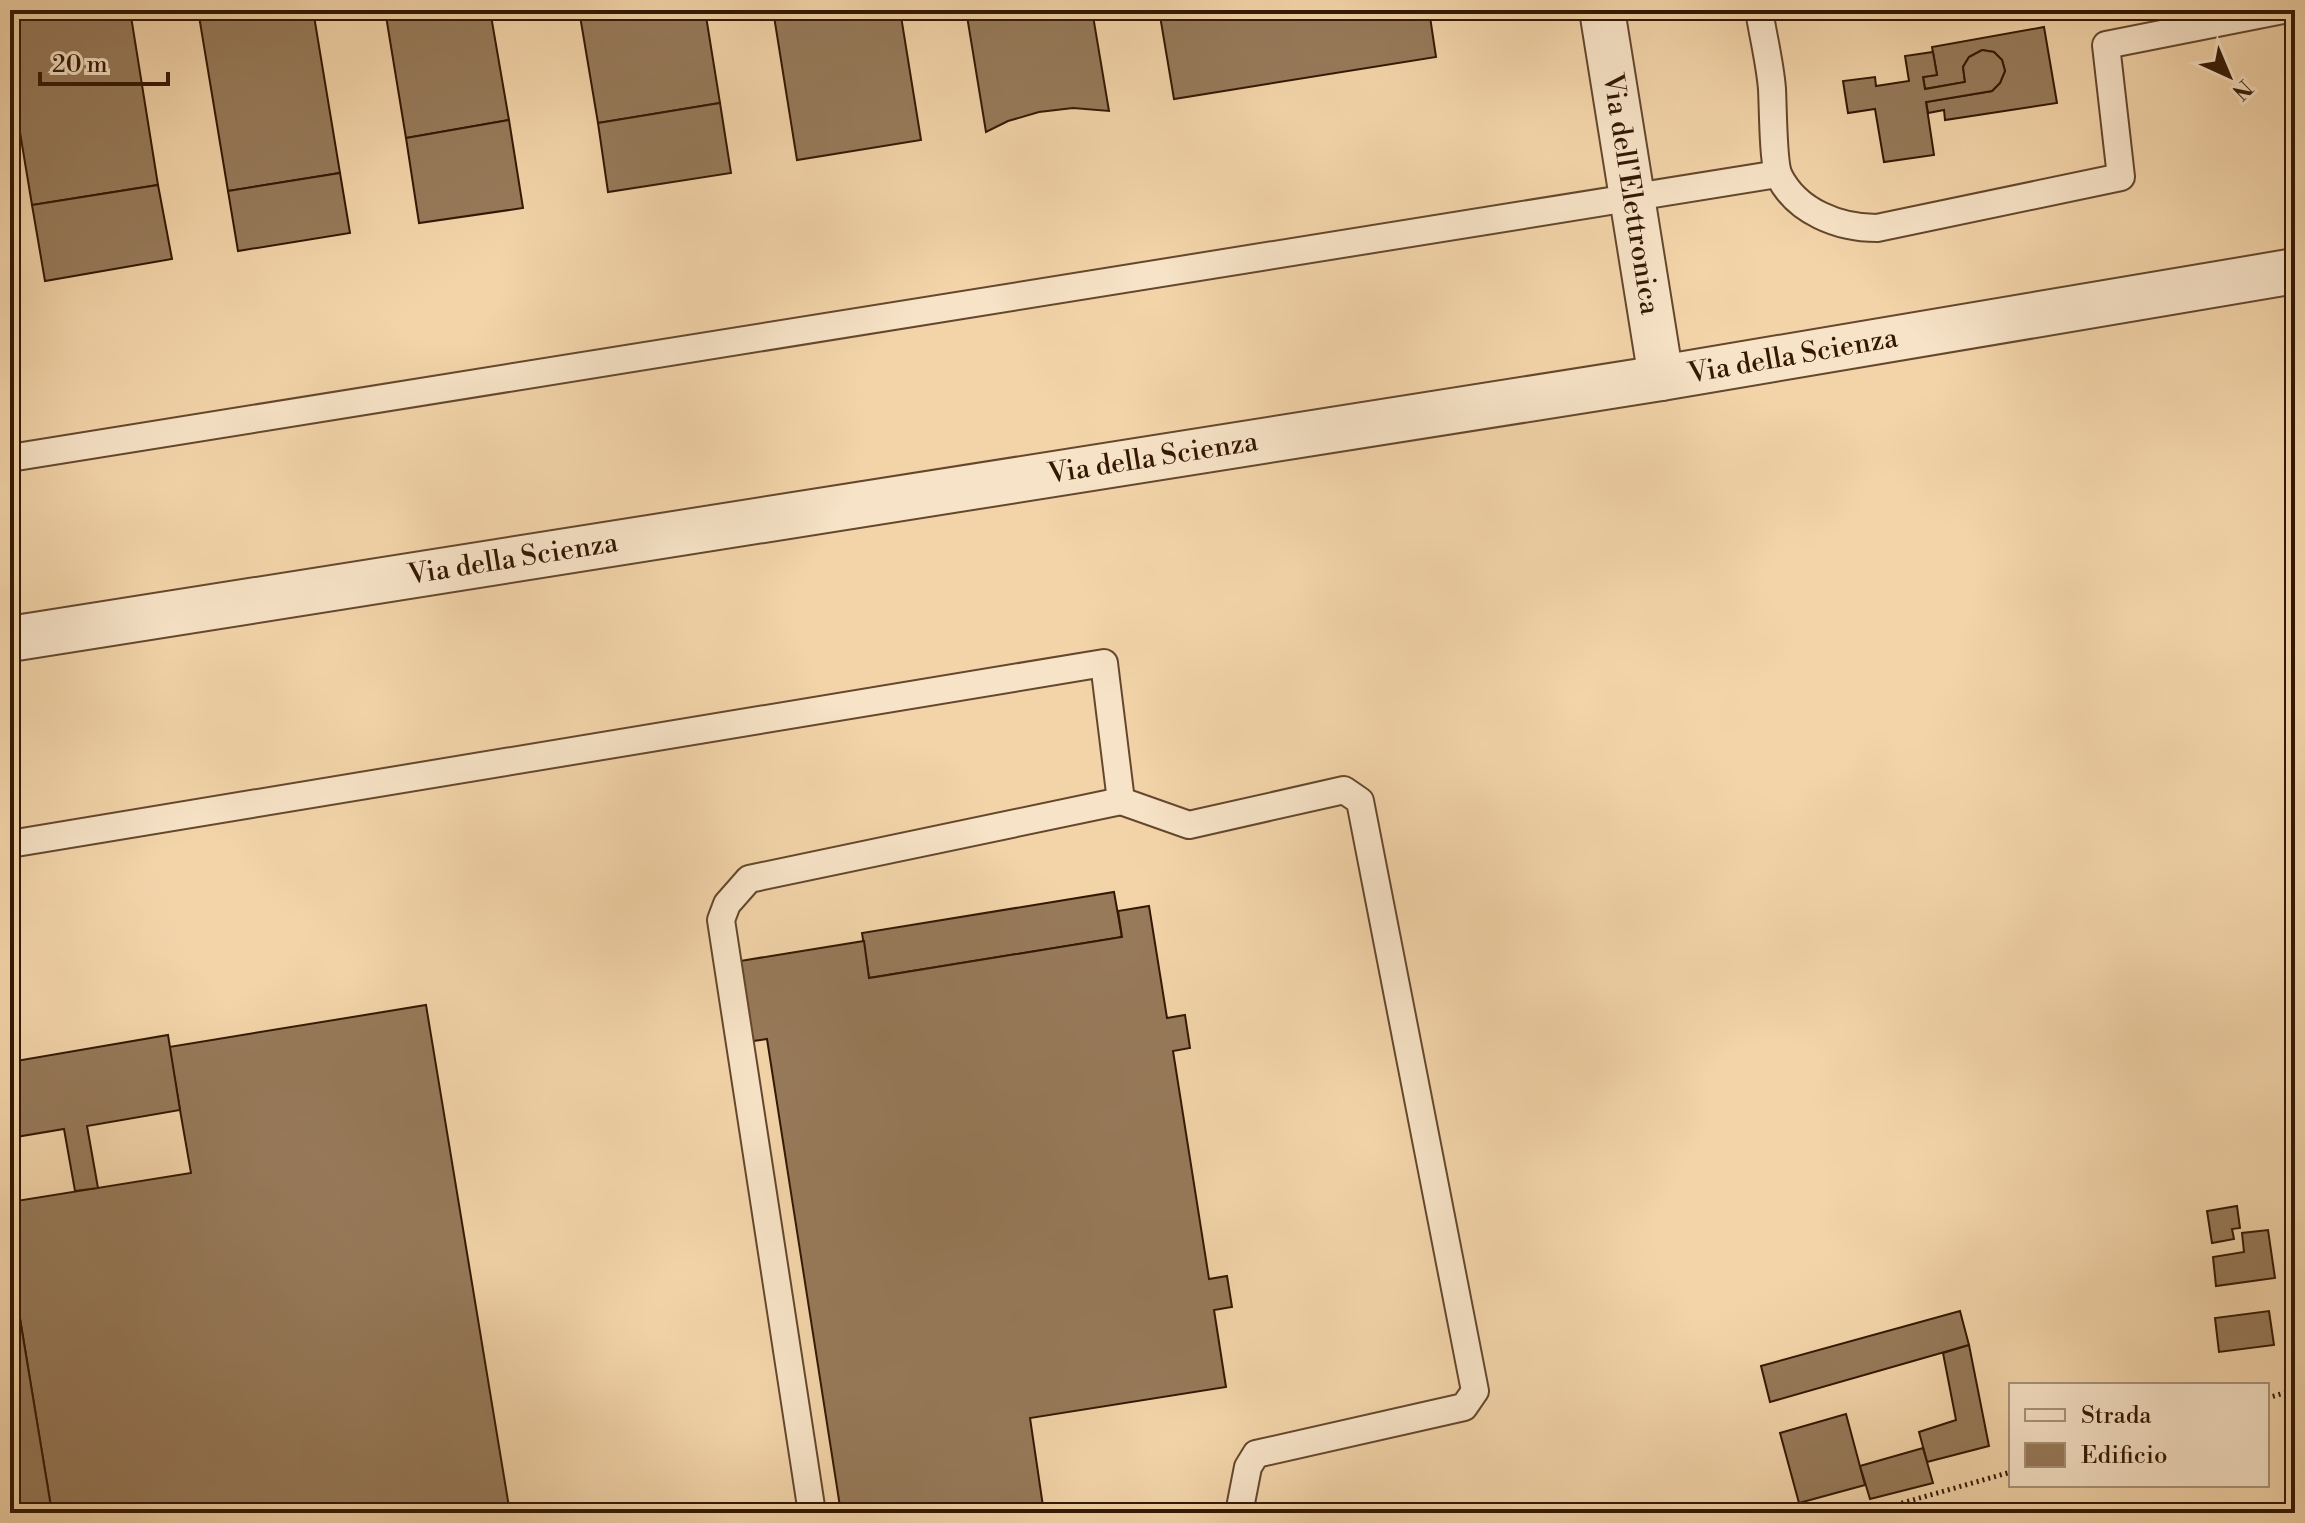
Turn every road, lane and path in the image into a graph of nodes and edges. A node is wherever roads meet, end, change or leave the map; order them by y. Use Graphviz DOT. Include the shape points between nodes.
graph roads {
  1 [pos="1602,10"];
  2 [pos="1759,10"];
  3 [pos="2283,10"];
  4 [pos="1778,174"];
  5 [pos="1632,197"];
  6 [pos="2295,271"];
  7 [pos="1661,378"];
  8 [pos="10,458"];
  9 [pos="10,639"];
  10 [pos="1121,801"];
  11 [pos="10,844"];
  12 [pos="2295,1390"];
  13 [pos="2269,1397"];
  14 [pos="2009,1473"];
  15 [pos="812,1513"];
  16 [pos="1239,1513"];
  17 [pos="1867,1513"];
  1 -- 5 [label="street, Via dell'Elettronica"];
  2 -- 4 [label="lane" via="1772,85"];
  3 -- 4 [label="lane" via="2106,45 2121,177 1857,228 1829,220 1799,202"];
  4 -- 5 [label="lane"];
  5 -- 7 [label="street, Via dell'Elettronica"];
  5 -- 8 [label="lane"];
  6 -- 7 [label="street, Via della Scienza"];
  7 -- 9 [label="street, Via della Scienza"];
  10 -- 11 [label="lane" via="1104,663"];
  10 -- 15 [label="lane" via="749,879 727,904 721,920"];
  10 -- 16 [label="lane" via="1189,825 1344,790 1360,801 1475,1391 1464,1407 1256,1454 1248,1467"];
  12 -- 13 [label="path"];
  14 -- 17 [label="path"];
}
